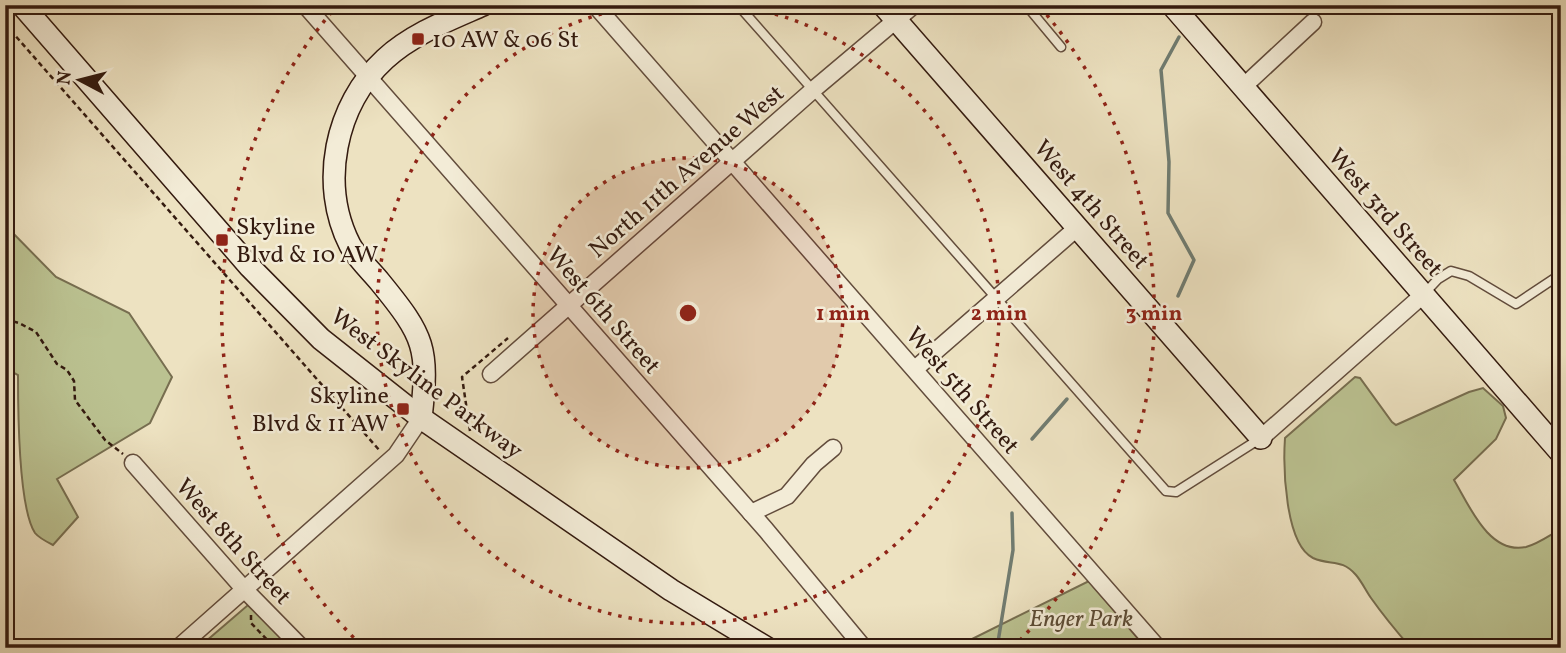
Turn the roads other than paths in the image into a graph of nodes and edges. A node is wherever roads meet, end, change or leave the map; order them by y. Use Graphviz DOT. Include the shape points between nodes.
graph roads {
  1 [pos="22,5"];
  2 [pos="306,5"];
  3 [pos="483,5"];
  4 [pos="595,5"];
  5 [pos="738,5"];
  6 [pos="914,5"];
  7 [pos="1026,5"];
  8 [pos="1172,5"];
  9 [pos="890,13"];
  10 [pos="1313,22"];
  11 [pos="1061,47"];
  12 [pos="368,77"];
  13 [pos="1243,87"];
  14 [pos="813,90"];
  15 [pos="731,163"];
  16 [pos="1078,227"];
  17 [pos="1561,274"];
  18 [pos="1423,295"];
  19 [pos="997,299"];
  20 [pos="569,304"];
  21 [pos="915,369"];
  22 [pos="491,374"];
  23 [pos="421,418"];
  24 [pos="1261,438"];
  25 [pos="833,448"];
  26 [pos="1561,453"];
  27 [pos="133,463"];
  28 [pos="751,513"];
  29 [pos="244,589"];
  30 [pos="178,648"];
  31 [pos="302,648"];
  32 [pos="767,648"];
  33 [pos="864,648"];
  34 [pos="1158,648"];
  1 -- 23 [label="street, West Skyline Parkway" via="293,312"];
  2 -- 12 [label="street, West 6th Street"];
  3 -- 12 [label="street" via="410,40"];
  4 -- 15 [label="street, West 5th Street"];
  5 -- 14 [label="lane"];
  6 -- 9 [label="street, North 11th Avenue West"];
  7 -- 11 [label="lane"];
  8 -- 13 [label="street, West 3rd Street"];
  9 -- 14 [label="street, North 11th Avenue West"];
  9 -- 16 [label="street, West 4th Street"];
  10 -- 13 [label="street"];
  12 -- 20 [label="street, West 6th Street"];
  12 -- 23 [label="street" via="346,112 335,152 334,185 350,246 408,317 421,341 426,374"];
  13 -- 18 [label="street, West 3rd Street"];
  14 -- 15 [label="street, North 11th Avenue West"];
  14 -- 19 [label="lane"];
  15 -- 20 [label="street, North 11th Avenue West"];
  15 -- 21 [label="street, West 5th Street"];
  16 -- 19 [label="street"];
  16 -- 24 [label="street, West 4th Street"];
  17 -- 18 [label="lane" via="1516,304 1469,276 1451,271"];
  18 -- 24 [label="street"];
  18 -- 26 [label="street, West 3rd Street"];
  19 -- 21 [label="street"];
  19 -- 24 [label="lane" via="1166,491 1180,490"];
  20 -- 22 [label="street, North 11th Avenue West"];
  20 -- 28 [label="street, West 6th Street"];
  21 -- 34 [label="street, West 5th Street"];
  23 -- 29 [label="street" via="396,455"];
  23 -- 32 [label="street, West Skyline Parkway" via="671,590"];
  25 -- 28 [label="street" via="787,496"];
  27 -- 29 [label="street, West 8th Street"];
  28 -- 33 [label="street, West 6th Street"];
  29 -- 30 [label="street"];
  29 -- 31 [label="street, West 8th Street"];
}
